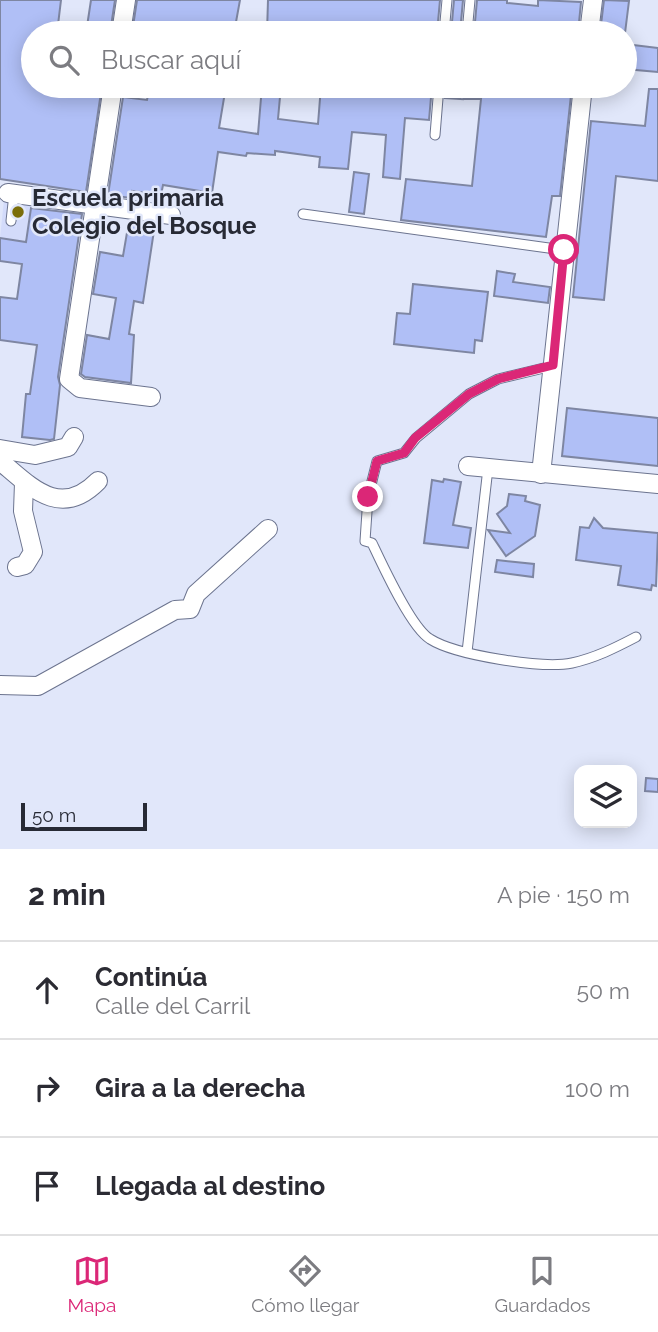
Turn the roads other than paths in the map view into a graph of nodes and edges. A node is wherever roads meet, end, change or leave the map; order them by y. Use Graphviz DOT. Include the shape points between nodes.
graph roads {
  1 [pos="126,0"];
  2 [pos="447,0"];
  3 [pos="470,0"];
  4 [pos="593,0"];
  5 [pos="123,21"];
  6 [pos="445,21"];
  7 [pos="468,21"];
  8 [pos="590,21"];
  9 [pos="111,98"];
  10 [pos="438,98"];
  11 [pos="582,98"];
  12 [pos="435,135"];
  13 [pos="11,193"];
  14 [pos="96,205"];
  15 [pos="303,214"];
  16 [pos="171,215"];
  17 [pos="11,221"];
  18 [pos="564,250"];
  19 [pos="553,365"];
  20 [pos="151,397"];
  21 [pos="74,438"];
  22 [pos="0,449"];
  23 [pos="0,461"];
  24 [pos="467,466"];
  25 [pos="488,468"];
  26 [pos="541,474"];
  27 [pos="98,481"];
  28 [pos="24,483"];
  29 [pos="658,484"];
  30 [pos="268,529"];
  31 [pos="17,567"];
  32 [pos="636,636"];
  33 [pos="467,652"];
  34 [pos="0,685"];
  1 -- 5 [label="street"];
  2 -- 6 [label="lane"];
  3 -- 7 [label="lane"];
  4 -- 8 [label="street"];
  9 -- 14 [label="street"];
  10 -- 12 [label="lane"];
  11 -- 18 [label="street"];
  13 -- 14 [label="street"];
  13 -- 17 [label="lane"];
  14 -- 16 [label="street"];
  14 -- 20 [label="street" via="69,379 80,388"];
  15 -- 18 [label="lane"];
  18 -- 19 [label="street"];
  19 -- 26 [label="street"];
  19 -- 33 [label="lane" via="498,379 469,394 415,438 404,453 377,461 368,497 365,541 372,543 398,595 428,639"];
  21 -- 22 [label="street" via="68,447 34,455"];
  23 -- 28 [label="street"];
  24 -- 25 [label="street"];
  25 -- 26 [label="street"];
  25 -- 33 [label="lane"];
  26 -- 29 [label="street"];
  27 -- 28 [label="street" via="74,497 56,498 38,494"];
  28 -- 31 [label="street" via="23,511 33,552 25,565"];
  30 -- 34 [label="street" via="196,594 190,609 175,611 37,686"];
  32 -- 33 [label="lane" via="600,655 569,664 537,664"];
}
